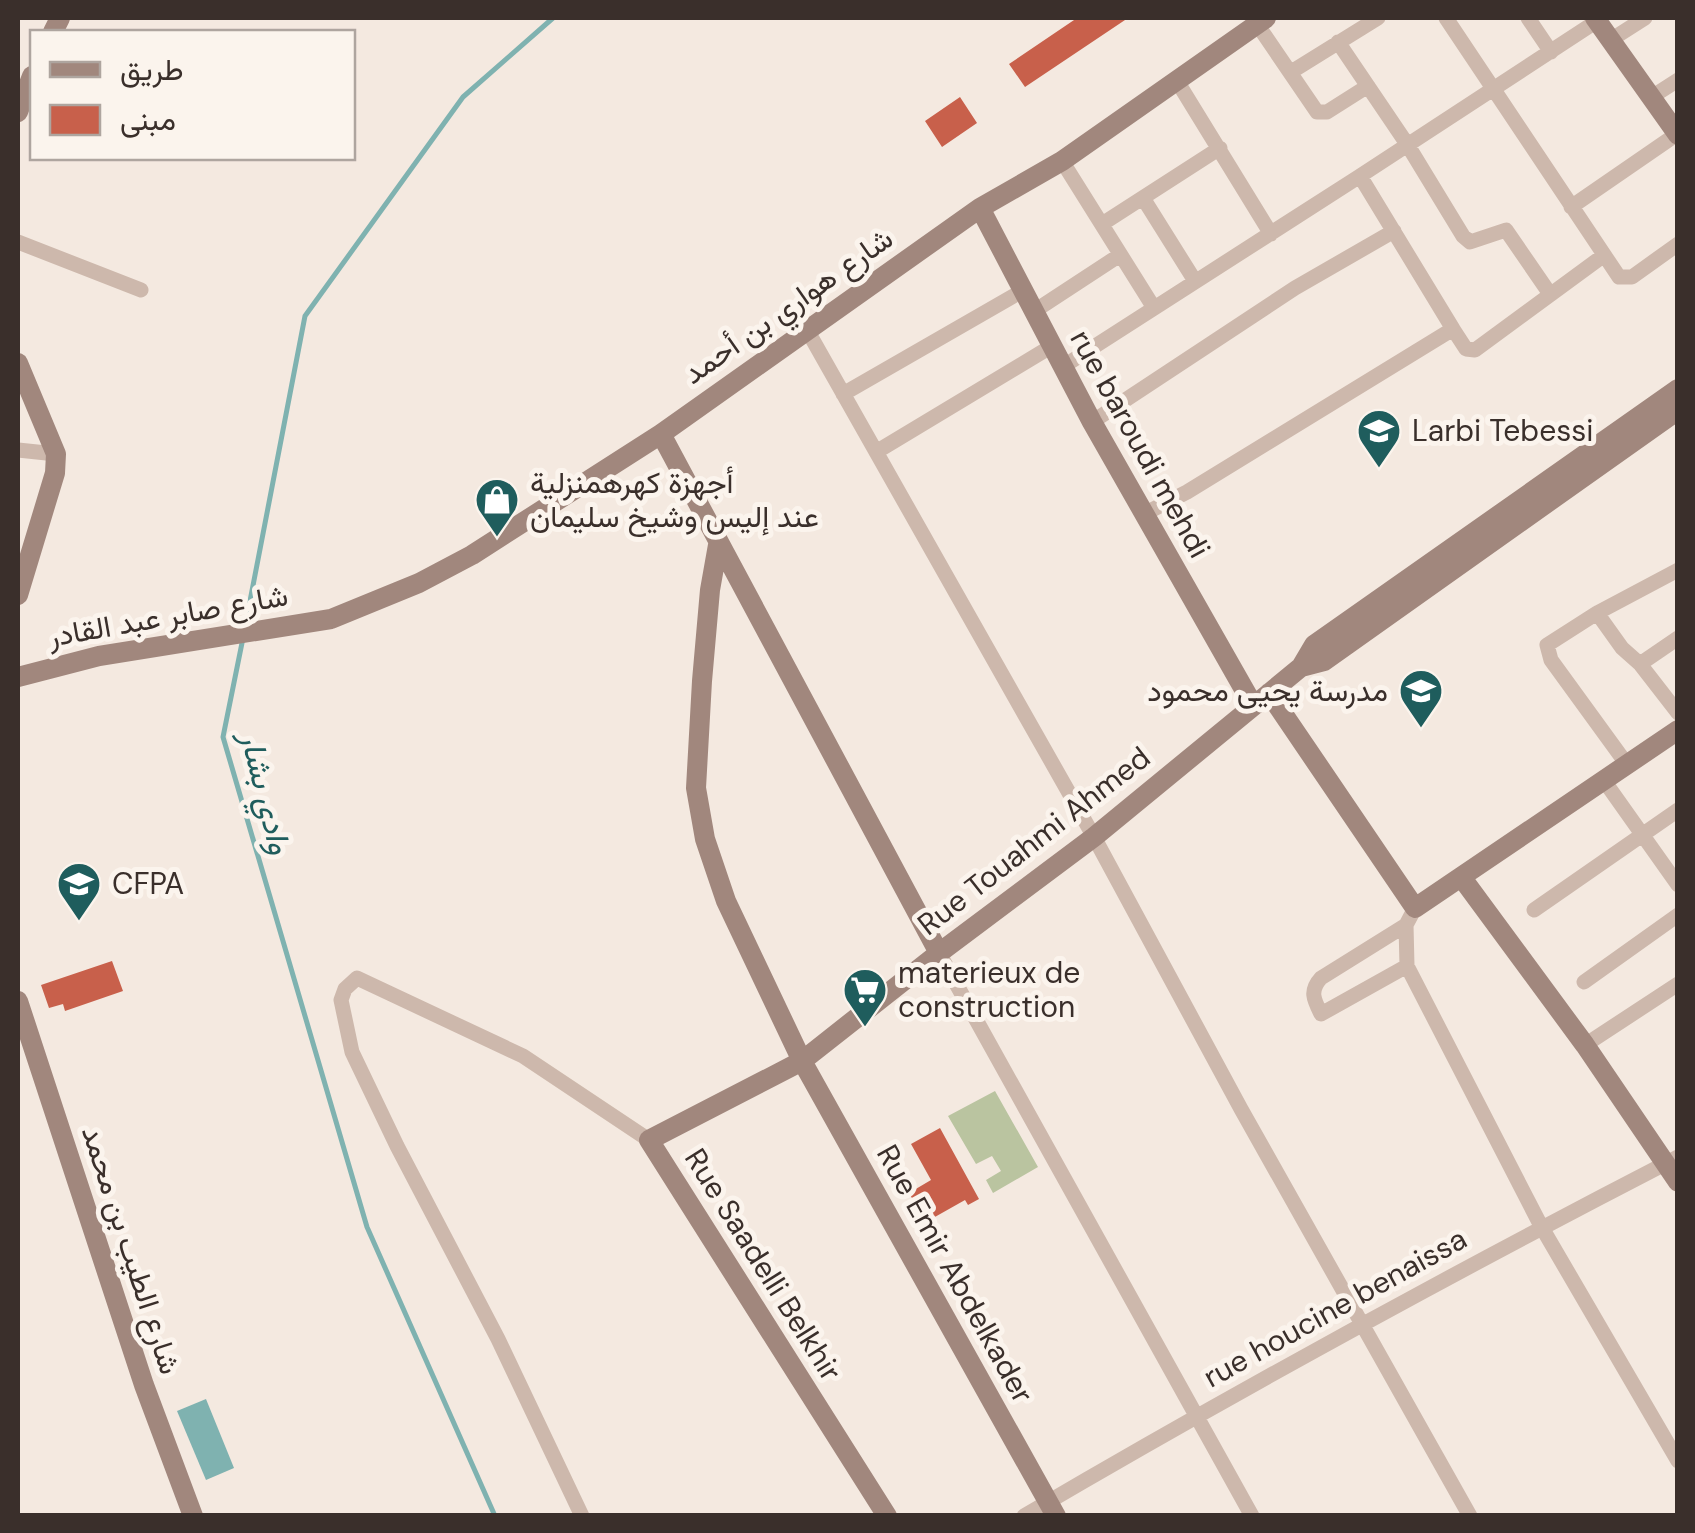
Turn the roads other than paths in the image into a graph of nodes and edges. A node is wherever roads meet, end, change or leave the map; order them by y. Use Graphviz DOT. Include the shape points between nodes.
graph roads {
  1 [pos="1378,18"];
  2 [pos="1528,18"];
  3 [pos="1645,18"];
  4 [pos="1596,19"];
  5 [pos="1262,20"];
  6 [pos="1453,20"];
  7 [pos="1610,41"];
  8 [pos="1338,42"];
  9 [pos="1550,52"];
  10 [pos="1291,72"];
  11 [pos="1678,80"];
  12 [pos="26,81"];
  13 [pos="1177,81"];
  14 [pos="1368,86"];
  15 [pos="1492,88"];
  16 [pos="1650,98"];
  17 [pos="18,112"];
  18 [pos="1677,134"];
  19 [pos="1407,144"];
  20 [pos="1220,148"];
  21 [pos="1062,161"];
  22 [pos="1360,176"];
  23 [pos="1143,198"];
  24 [pos="980,208"];
  25 [pos="1570,208"];
  26 [pos="1102,224"];
  27 [pos="1394,231"];
  28 [pos="1270,234"];
  29 [pos="18,242"];
  30 [pos="1678,244"];
  31 [pos="1120,255"];
  32 [pos="1603,256"];
  33 [pos="1194,281"];
  34 [pos="141,290"];
  35 [pos="1022,292"];
  36 [pos="1550,294"];
  37 [pos="1154,308"];
  38 [pos="1033,312"];
  39 [pos="806,328"];
  40 [pos="1453,328"];
  41 [pos="1052,346"];
  42 [pos="18,363"];
  43 [pos="1064,366"];
  44 [pos="1678,389"];
  45 [pos="844,394"];
  46 [pos="1678,410"];
  47 [pos="1092,422"];
  48 [pos="660,434"];
  49 [pos="18,450"];
  50 [pos="876,452"];
  51 [pos="56,454"];
  52 [pos="1144,514"];
  53 [pos="718,545"];
  54 [pos="1675,576"];
  55 [pos="18,595"];
  56 [pos="1597,613"];
  57 [pos="331,619"];
  58 [pos="1678,638"];
  59 [pos="1640,664"];
  60 [pos="1301,667"];
  61 [pos="18,677"];
  62 [pos="1261,699"];
  63 [pos="1678,713"];
  64 [pos="1678,730"];
  65 [pos="1628,766"];
  66 [pos="1605,782"];
  67 [pos="1678,810"];
  68 [pos="1642,834"];
  69 [pos="1094,837"];
  70 [pos="1462,878"];
  71 [pos="1678,885"];
  72 [pos="1534,910"];
  73 [pos="1678,915"];
  74 [pos="1411,917"];
  75 [pos="939,953"];
  76 [pos="1407,966"];
  77 [pos="1584,982"];
  78 [pos="1678,984"];
  79 [pos="18,1001"];
  80 [pos="1585,1044"];
  81 [pos="802,1061"];
  82 [pos="650,1140"];
  83 [pos="1671,1161"];
  84 [pos="1678,1182"];
  85 [pos="1542,1226"];
  86 [pos="1364,1326"];
  87 [pos="1196,1415"];
  88 [pos="1678,1461"];
  89 [pos="1052,1509"];
  90 [pos="193,1516"];
  91 [pos="582,1516"];
  92 [pos="887,1516"];
  93 [pos="1024,1516"];
  94 [pos="1252,1516"];
  95 [pos="1470,1516"];
  1 -- 8 [label="street"];
  2 -- 9 [label="street"];
  3 -- 7 [label="street"];
  4 -- 7 [label="street"];
  4 -- 9 [label="street"];
  5 -- 10 [label="street"];
  5 -- 13 [label="street, شارع هواري بن أحمد"];
  6 -- 15 [label="street"];
  7 -- 16 [label="street"];
  8 -- 10 [label="street"];
  8 -- 14 [label="street"];
  9 -- 15 [label="street"];
  10 -- 14 [label="street" via="1320,113"];
  11 -- 16 [label="street"];
  12 -- 17 [label="street"];
  13 -- 20 [label="street"];
  13 -- 21 [label="street, شارع هواري بن أحمد"];
  14 -- 19 [label="street"];
  15 -- 19 [label="street"];
  15 -- 25 [label="street"];
  16 -- 18 [label="street"];
  18 -- 25 [label="street"];
  19 -- 22 [label="street"];
  19 -- 36 [label="street" via="1466,241 1506,230"];
  20 -- 23 [label="street"];
  20 -- 28 [label="street"];
  21 -- 24 [label="street, شارع هواري بن أحمد"];
  21 -- 26 [label="street"];
  22 -- 27 [label="street"];
  22 -- 28 [label="street"];
  23 -- 26 [label="street"];
  23 -- 33 [label="street"];
  24 -- 35 [label="street, rue baroudi mehdi"];
  24 -- 39 [label="street, شارع هواري بن أحمد"];
  25 -- 32 [label="street"];
  26 -- 31 [label="street"];
  27 -- 40 [label="street"];
  27 -- 47 [label="street"];
  28 -- 33 [label="street"];
  29 -- 34 [label="street"];
  30 -- 32 [label="street" via="1632,277 1619,277"];
  31 -- 37 [label="street"];
  31 -- 38 [label="street"];
  32 -- 36 [label="street"];
  33 -- 37 [label="street"];
  35 -- 38 [label="street, rue baroudi mehdi"];
  35 -- 45 [label="street"];
  36 -- 40 [label="street" via="1475,350 1466,349"];
  37 -- 43 [label="street"];
  38 -- 41 [label="street, rue baroudi mehdi"];
  39 -- 45 [label="street"];
  39 -- 48 [label="street, شارع هواري بن أحمد"];
  40 -- 52 [label="street"];
  41 -- 43 [label="street, rue baroudi mehdi"];
  41 -- 50 [label="street"];
  42 -- 51 [label="street"];
  43 -- 47 [label="street, rue baroudi mehdi"];
  44 -- 60 [label="street" via="1314,645"];
  45 -- 50 [label="street"];
  46 -- 60 [label="street" via="1324,660"];
  47 -- 52 [label="street, rue baroudi mehdi"];
  48 -- 53 [label="street"];
  48 -- 57 [label="street, شارع هواري بن أحمد" via="472,554"];
  49 -- 51 [label="street"];
  50 -- 69 [label="street"];
  51 -- 55 [label="street"];
  52 -- 62 [label="street, rue baroudi mehdi"];
  53 -- 75 [label="street"];
  53 -- 81 [label="street, Rue Emir Abdelkader" via="696,788 726,901"];
  54 -- 56 [label="street"];
  56 -- 59 [label="street"];
  56 -- 65 [label="street" via="1546,648"];
  57 -- 61 [label="street, شارع صابر عبد القادر" via="99,656"];
  58 -- 59 [label="street"];
  59 -- 63 [label="street"];
  60 -- 62 [label="street, Rue Touahmi Ahmed"];
  62 -- 69 [label="street, Rue Touahmi Ahmed"];
  62 -- 74 [label="street, rue baroudi mehdi"];
  64 -- 65 [label="street"];
  65 -- 66 [label="street"];
  66 -- 68 [label="street"];
  66 -- 70 [label="street"];
  67 -- 68 [label="street"];
  68 -- 71 [label="street"];
  68 -- 72 [label="street"];
  69 -- 75 [label="street, Rue Touahmi Ahmed"];
  69 -- 86 [label="street"];
  70 -- 74 [label="street"];
  70 -- 80 [label="street"];
  73 -- 77 [label="street"];
  74 -- 76 [label="street"];
  74 -- 76 [label="street" via="1321,978 1314,1001 1320,1014"];
  75 -- 81 [label="street, Rue Touahmi Ahmed"];
  75 -- 87 [label="street"];
  76 -- 85 [label="street"];
  78 -- 80 [label="street"];
  79 -- 90 [label="street, شارع الطيب بن محمد"];
  80 -- 83 [label="street"];
  81 -- 82 [label="street, Rue Saadelli Belkhir"];
  81 -- 89 [label="street, Rue Emir Abdelkader"];
  82 -- 91 [label="street" via="524,1056 357,978 345,989 341,1000 352,1052"];
  82 -- 92 [label="street, Rue Saadelli Belkhir"];
  83 -- 84 [label="street"];
  83 -- 85 [label="street, rue houcine benaissa"];
  85 -- 86 [label="street, rue houcine benaissa"];
  85 -- 88 [label="street"];
  86 -- 87 [label="street, rue houcine benaissa"];
  86 -- 95 [label="street"];
  87 -- 89 [label="street, rue houcine benaissa"];
  87 -- 94 [label="street"];
  89 -- 93 [label="street, rue houcine benaissa"];
}
